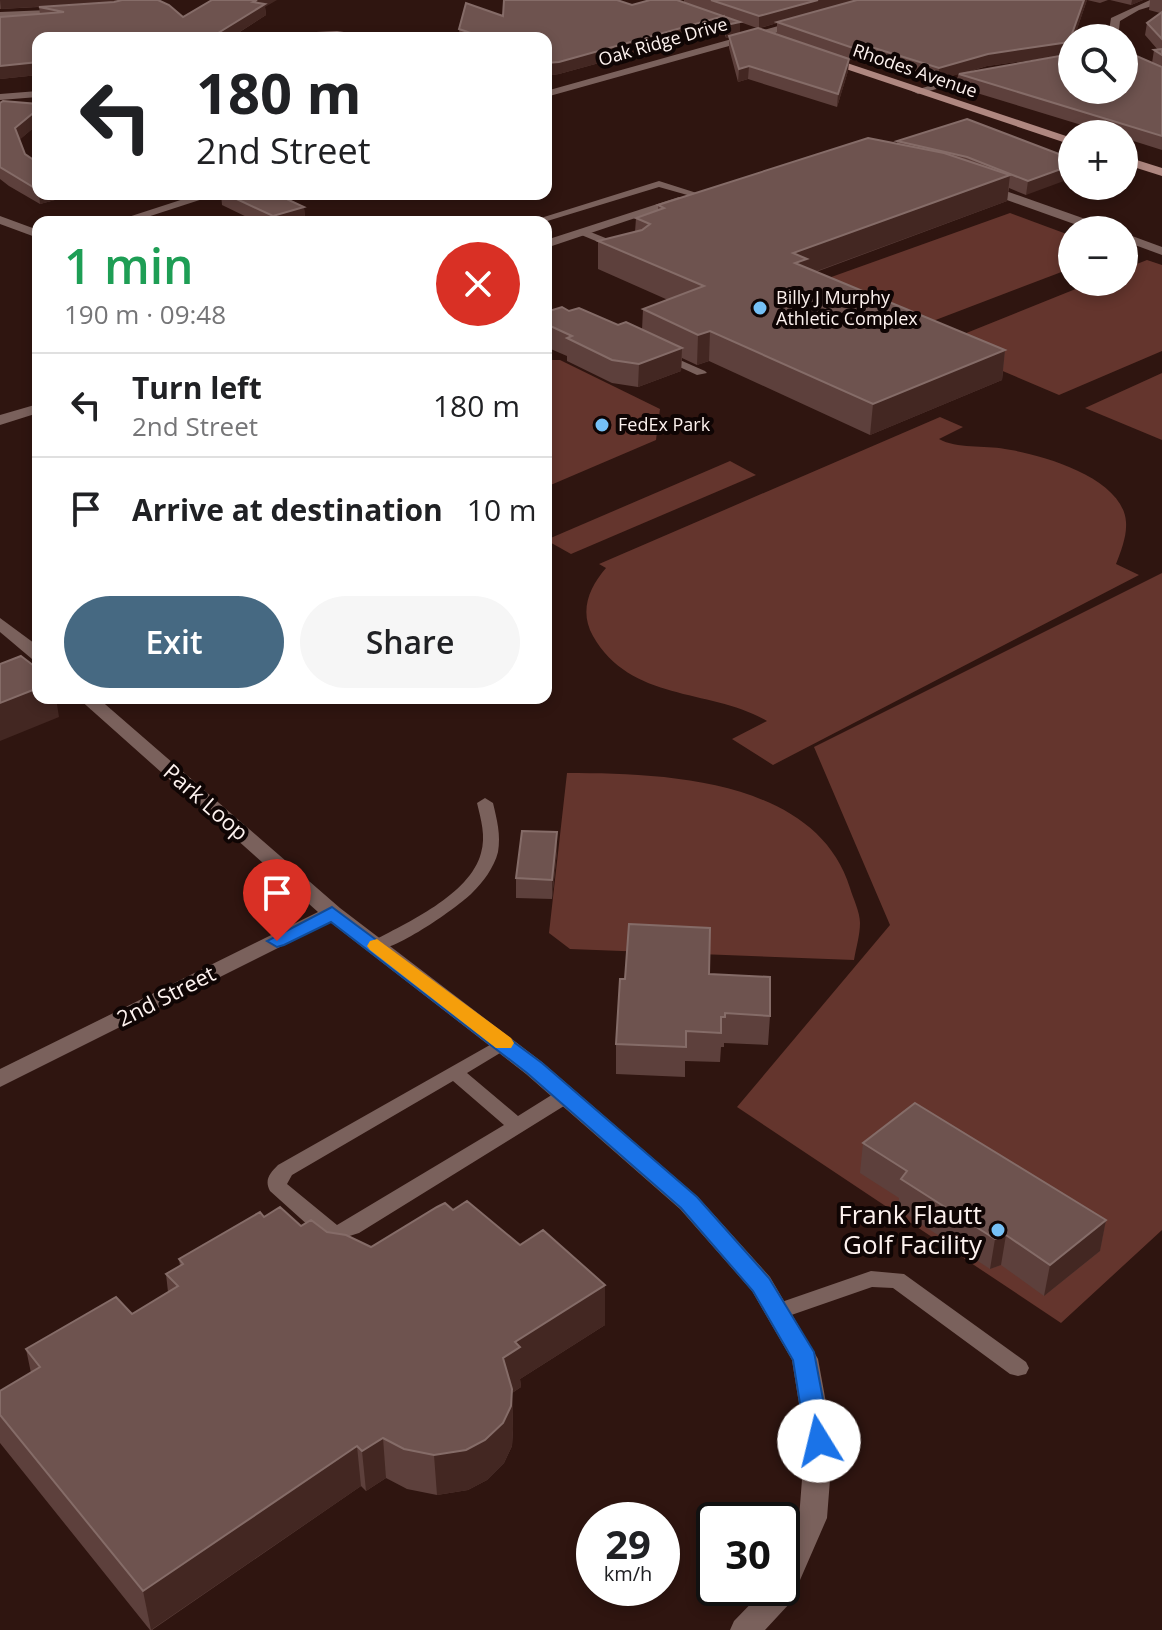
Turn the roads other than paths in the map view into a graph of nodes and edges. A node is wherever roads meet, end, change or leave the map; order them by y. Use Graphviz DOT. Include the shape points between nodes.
graph roads {
  1 [pos="1160,0"];
  2 [pos="87,10"];
  3 [pos="0,15"];
  4 [pos="812,19"];
  5 [pos="1115,24"];
  6 [pos="727,25"];
  7 [pos="756,35"];
  8 [pos="785,45"];
  9 [pos="815,55"];
  10 [pos="1058,61"];
  11 [pos="1025,65"];
  12 [pos="1000,70"];
  13 [pos="918,91"];
  14 [pos="552,92"];
  15 [pos="32,94"];
  16 [pos="0,97"];
  17 [pos="1058,137"];
  18 [pos="1138,164"];
  19 [pos="1162,172"];
  20 [pos="966,181"];
  21 [pos="713,190"];
  22 [pos="698,195"];
  23 [pos="192,200"];
  24 [pos="139,216"];
  25 [pos="552,216"];
  26 [pos="1064,216"];
  27 [pos="0,220"];
  28 [pos="32,232"];
  29 [pos="583,232"];
  30 [pos="552,242"];
  31 [pos="1138,242"];
  32 [pos="1162,251"];
  33 [pos="636,255"];
  34 [pos="646,348"];
  35 [pos="701,373"];
  36 [pos="32,410"];
  37 [pos="0,420"];
  38 [pos="0,623"];
  39 [pos="32,650"];
  40 [pos="94,704"];
  41 [pos="485,803"];
  42 [pos="332,913"];
  43 [pos="377,946"];
  44 [pos="504,1043"];
  45 [pos="454,1072"];
  46 [pos="0,1079"];
  47 [pos="565,1096"];
  48 [pos="517,1126"];
  49 [pos="777,1312"];
  50 [pos="1018,1368"];
  51 [pos="745,1630"];
  1 -- 5 [label="street" via="1135,8"];
  2 -- 3 [label="street"];
  4 -- 7 [label="street, Oak Ridge Drive"];
  6 -- 7 [label="main road"];
  7 -- 8 [label="main road"];
  7 -- 14 [label="street, Oak Ridge Drive"];
  9 -- 13 [label="main road, Rhodes Avenue"];
  10 -- 11 [label="street"];
  12 -- 13 [label="street"];
  13 -- 17 [label="main road, Rhodes Avenue"];
  15 -- 16 [label="street"];
  18 -- 19 [label="main road"];
  20 -- 26 [label="street"];
  21 -- 22 [label="street"];
  22 -- 25 [label="lane" via="659,184"];
  22 -- 29 [label="street"];
  23 -- 24 [label="street"];
  27 -- 28 [label="street"];
  29 -- 30 [label="street"];
  29 -- 33 [label="lane"];
  31 -- 32 [label="street"];
  34 -- 35 [label="lane"];
  36 -- 37 [label="street"];
  38 -- 39 [label="street"];
  40 -- 42 [label="street, Park Loop"];
  41 -- 43 [label="lane" via="495,834 477,880 442,908"];
  42 -- 43 [label="street, Park Loop"];
  42 -- 46 [label="street, 2nd Street"];
  43 -- 44 [label="street, Park Loop"];
  44 -- 45 [label="lane"];
  44 -- 47 [label="street, Park Loop"];
  45 -- 48 [label="lane"];
  45 -- 48 [label="lane" via="285,1170 277,1186 327,1231 337,1233"];
  47 -- 48 [label="lane"];
  47 -- 49 [label="street, Park Loop" via="689,1203 761,1284"];
  49 -- 50 [label="lane" via="871,1279 897,1280"];
  49 -- 51 [label="street, Park Loop" via="805,1359 819,1441 813,1518 780,1594"];
}
